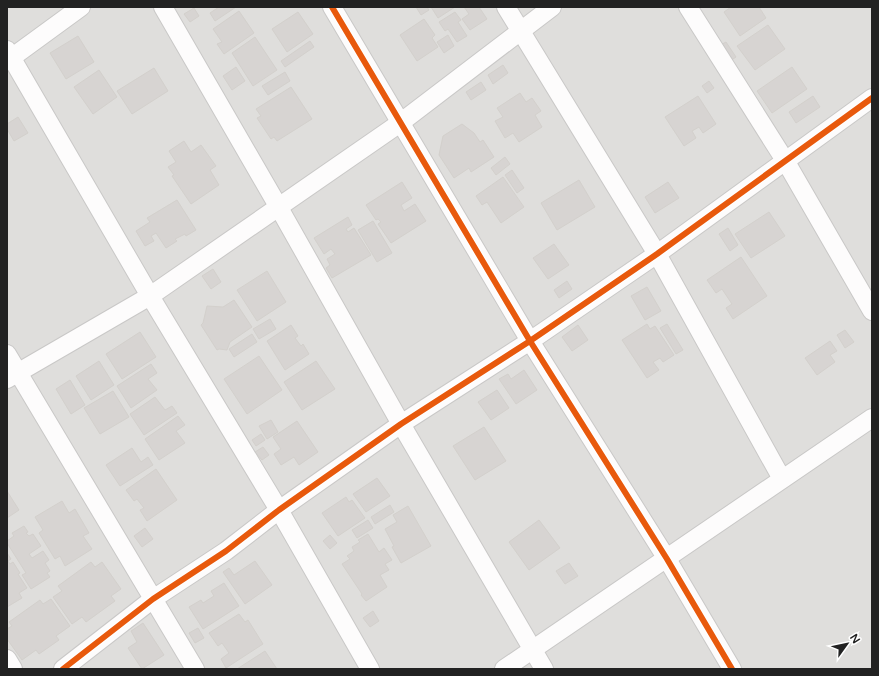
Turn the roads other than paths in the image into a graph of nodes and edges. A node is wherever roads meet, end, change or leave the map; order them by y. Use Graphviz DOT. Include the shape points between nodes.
graph roads {
  1 [pos="81,7"];
  2 [pos="163,7"];
  3 [pos="332,7"];
  4 [pos="506,7"];
  5 [pos="552,7"];
  6 [pos="688,7"];
  7 [pos="520,31"];
  8 [pos="9,56"];
  9 [pos="872,98"];
  10 [pos="400,123"];
  11 [pos="786,162"];
  12 [pos="278,206"];
  13 [pos="657,254"];
  14 [pos="150,296"];
  15 [pos="872,311"];
  16 [pos="530,341"];
  17 [pos="7,354"];
  18 [pos="12,376"];
  19 [pos="872,418"];
  20 [pos="400,424"];
  21 [pos="782,479"];
  22 [pos="279,510"];
  23 [pos="667,559"];
  24 [pos="153,599"];
  25 [pos="532,649"];
  26 [pos="7,659"];
  27 [pos="13,669"];
  28 [pos="63,669"];
  29 [pos="195,669"];
  30 [pos="370,669"];
  31 [pos="504,669"];
  32 [pos="544,669"];
  33 [pos="732,669"];
  1 -- 8 [label="street"];
  2 -- 12 [label="street"];
  3 -- 10 [label="street"];
  4 -- 7 [label="street"];
  5 -- 7 [label="street"];
  6 -- 11 [label="street"];
  7 -- 10 [label="street"];
  7 -- 13 [label="street"];
  8 -- 14 [label="street"];
  9 -- 11 [label="street"];
  10 -- 12 [label="street"];
  10 -- 16 [label="street"];
  11 -- 13 [label="street"];
  11 -- 15 [label="street"];
  12 -- 14 [label="street"];
  12 -- 20 [label="street"];
  13 -- 16 [label="street"];
  13 -- 21 [label="street"];
  14 -- 18 [label="street"];
  14 -- 22 [label="street"];
  16 -- 20 [label="street"];
  16 -- 23 [label="street"];
  17 -- 18 [label="street"];
  18 -- 24 [label="street"];
  19 -- 21 [label="street"];
  20 -- 22 [label="street"];
  20 -- 25 [label="street"];
  21 -- 23 [label="street"];
  22 -- 24 [label="street" via="226,551"];
  22 -- 30 [label="street"];
  23 -- 25 [label="street"];
  23 -- 33 [label="street"];
  24 -- 28 [label="street"];
  24 -- 29 [label="street"];
  25 -- 31 [label="street"];
  25 -- 32 [label="street"];
  26 -- 27 [label="street"];
}
